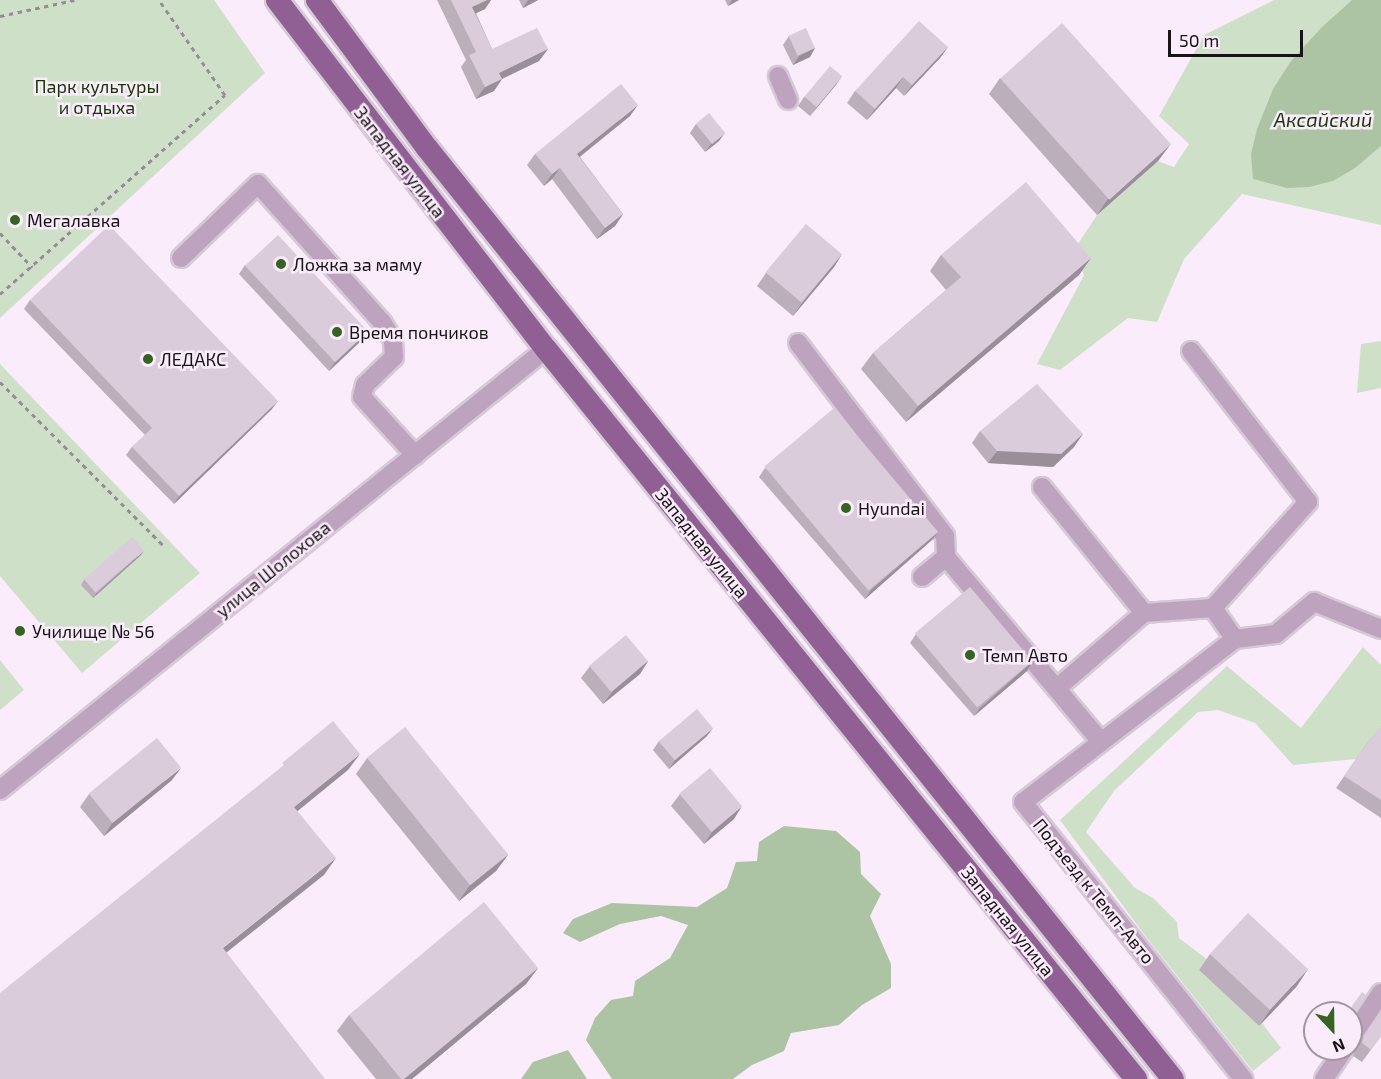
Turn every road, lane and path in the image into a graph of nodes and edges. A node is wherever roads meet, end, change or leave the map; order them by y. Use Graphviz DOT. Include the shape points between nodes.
graph roads {
  1 [pos="74,0"];
  2 [pos="159,0"];
  3 [pos="278,0"];
  4 [pos="316,0"];
  5 [pos="0,16"];
  6 [pos="778,76"];
  7 [pos="788,100"];
  8 [pos="0,232"];
  9 [pos="181,258"];
  10 [pos="32,267"];
  11 [pos="0,294"];
  12 [pos="798,343"];
  13 [pos="546,349"];
  14 [pos="1191,351"];
  15 [pos="0,382"];
  16 [pos="415,455"];
  17 [pos="1042,488"];
  18 [pos="163,544"];
  19 [pos="946,557"];
  20 [pos="922,577"];
  21 [pos="1213,608"];
  22 [pos="1144,613"];
  23 [pos="1381,629"];
  24 [pos="1235,639"];
  25 [pos="1057,688"];
  26 [pos="1101,742"];
  27 [pos="0,790"];
  28 [pos="1381,993"];
  29 [pos="1363,1020"];
  30 [pos="1336,1061"];
  31 [pos="1136,1079"];
  32 [pos="1173,1079"];
  33 [pos="1243,1079"];
  34 [pos="1324,1079"];
  1 -- 5 [label="path"];
  2 -- 10 [label="path" via="225,95"];
  3 -- 13 [label="main road, Западная улица"];
  4 -- 32 [label="main road, Западная улица" via="427,148"];
  6 -- 7 [label="street"];
  8 -- 10 [label="path"];
  9 -- 16 [label="street" via="258,184 382,322 393,340 394,357 365,385 362,397"];
  10 -- 11 [label="path"];
  12 -- 19 [label="street" via="945,536"];
  13 -- 16 [label="street, улица Шолохова"];
  13 -- 31 [label="main road, Западная улица"];
  14 -- 21 [label="street" via="1308,502"];
  15 -- 18 [label="path"];
  16 -- 27 [label="street, улица Шолохова"];
  17 -- 22 [label="street"];
  19 -- 20 [label="street"];
  19 -- 25 [label="street"];
  21 -- 22 [label="street"];
  21 -- 24 [label="street"];
  22 -- 25 [label="street"];
  23 -- 24 [label="street" via="1314,603 1276,634"];
  24 -- 26 [label="street, Подъезд к Темп-Авто"];
  25 -- 26 [label="street"];
  26 -- 33 [label="street, Подъезд к Темп-Авто" via="1023,802"];
  28 -- 29 [label="street"];
  30 -- 34 [label="street"];
}
